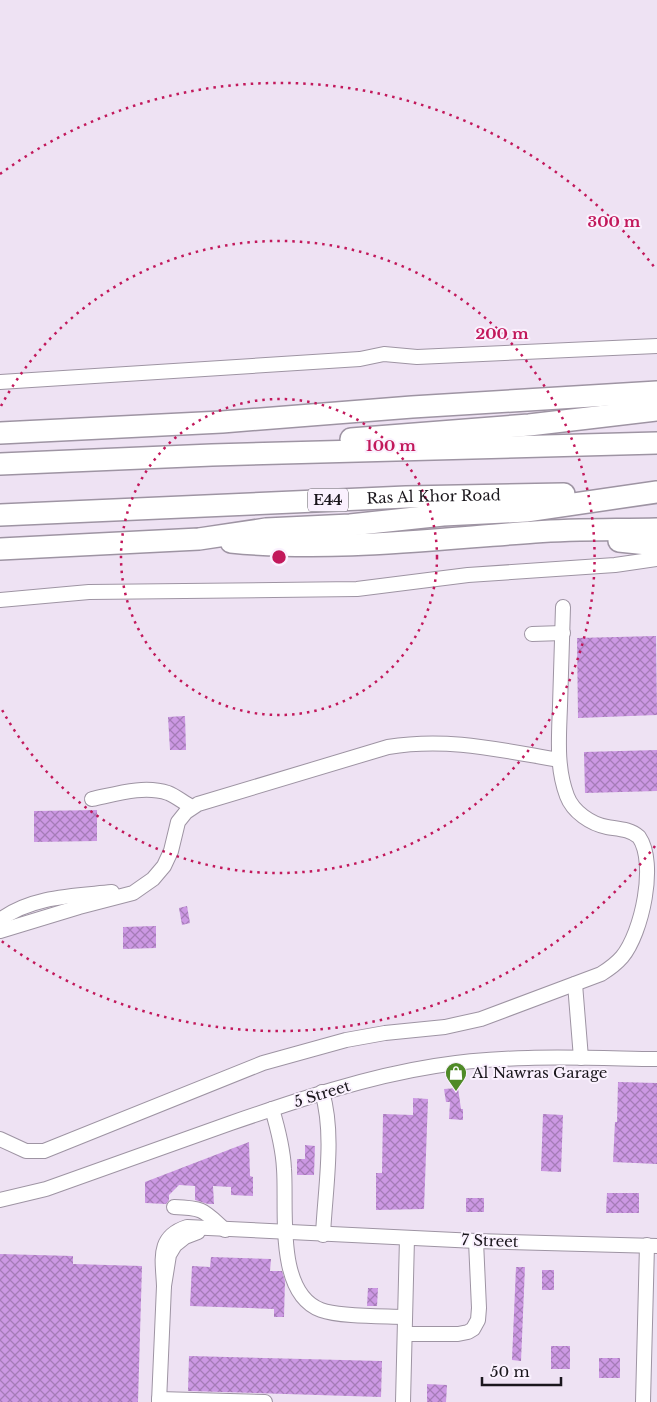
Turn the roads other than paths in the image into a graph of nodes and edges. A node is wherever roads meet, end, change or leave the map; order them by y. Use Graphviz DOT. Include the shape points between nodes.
graph roads {
  1 [pos="657,346"];
  2 [pos="0,382"];
  3 [pos="657,392"];
  4 [pos="657,410"];
  5 [pos="0,433"];
  6 [pos="657,443"];
  7 [pos="212,455"];
  8 [pos="0,464"];
  9 [pos="657,492"];
  10 [pos="0,515"];
  11 [pos="657,529"];
  12 [pos="485,536"];
  13 [pos="199,539"];
  14 [pos="657,545"];
  15 [pos="0,550"];
  16 [pos="657,559"];
  17 [pos="0,600"];
  18 [pos="563,607"];
  19 [pos="562,633"];
  20 [pos="532,634"];
  21 [pos="559,760"];
  22 [pos="92,799"];
  23 [pos="192,807"];
  24 [pos="140,888"];
  25 [pos="0,920"];
  26 [pos="0,931"];
  27 [pos="575,984"];
  28 [pos="580,1058"];
  29 [pos="657,1059"];
  30 [pos="322,1092"];
  31 [pos="272,1109"];
  32 [pos="0,1139"];
  33 [pos="0,1200"];
  34 [pos="174,1207"];
  35 [pos="219,1230"];
  36 [pos="286,1233"];
  37 [pos="323,1235"];
  38 [pos="407,1238"];
  39 [pos="476,1241"];
  40 [pos="652,1245"];
  41 [pos="405,1317"];
  42 [pos="405,1334"];
  43 [pos="159,1401"];
  44 [pos="265,1402"];
  45 [pos="403,1402"];
  46 [pos="643,1402"];
  1 -- 2 [label="street" via="416,357 384,354 360,359"];
  3 -- 5 [label="highway" via="222,422"];
  4 -- 7 [label="highway" via="529,425 383,435"];
  6 -- 7 [label="highway"];
  7 -- 8 [label="highway"];
  9 -- 10 [label="highway, Ras Al Khor Road / E44" via="406,496"];
  9 -- 13 [label="highway" via="526,511 266,529"];
  11 -- 12 [label="highway"];
  12 -- 13 [label="highway" via="360,546 266,546"];
  12 -- 14 [label="highway" via="522,541 602,540"];
  13 -- 15 [label="highway"];
  16 -- 17 [label="street" via="615,565 452,576 357,589 89,592"];
  18 -- 19 [label="street"];
  19 -- 20 [label="street"];
  19 -- 21 [label="street"];
  21 -- 23 [label="street" via="452,743 404,744"];
  21 -- 27 [label="street" via="564,788 571,804 588,820 605,827 628,830 640,838 648,853 651,879 646,905 623,956 601,974"];
  22 -- 23 [label="street" via="155,791 169,794"];
  23 -- 24 [label="street" via="178,822 164,866"];
  24 -- 25 [label="street" via="61,897 21,908"];
  24 -- 26 [label="street" via="130,894"];
  27 -- 28 [label="street"];
  27 -- 32 [label="street" via="481,1019 355,1038 263,1063 44,1151 26,1151"];
  28 -- 29 [label="street, 5 Street"];
  28 -- 30 [label="street, 5 Street" via="526,1057 452,1063"];
  30 -- 31 [label="street, 5 Street"];
  30 -- 37 [label="street" via="329,1135"];
  31 -- 33 [label="street, 5 Street" via="46,1188"];
  31 -- 36 [label="street" via="283,1155"];
  34 -- 35 [label="street" via="206,1212"];
  35 -- 36 [label="street, 7 Street"];
  35 -- 43 [label="street, 7 Street" via="196,1232 185,1237 175,1244 169,1255 164,1286"];
  36 -- 37 [label="street, 7 Street"];
  36 -- 41 [label="street" via="293,1282 301,1296 313,1306 336,1313"];
  37 -- 38 [label="street, 7 Street"];
  38 -- 39 [label="street, 7 Street"];
  38 -- 41 [label="street"];
  39 -- 40 [label="street, 7 Street"];
  39 -- 42 [label="street" via="479,1308 473,1329 463,1334"];
  40 -- 46 [label="street"];
  41 -- 42 [label="street"];
  42 -- 45 [label="street"];
  43 -- 44 [label="street"];
}
